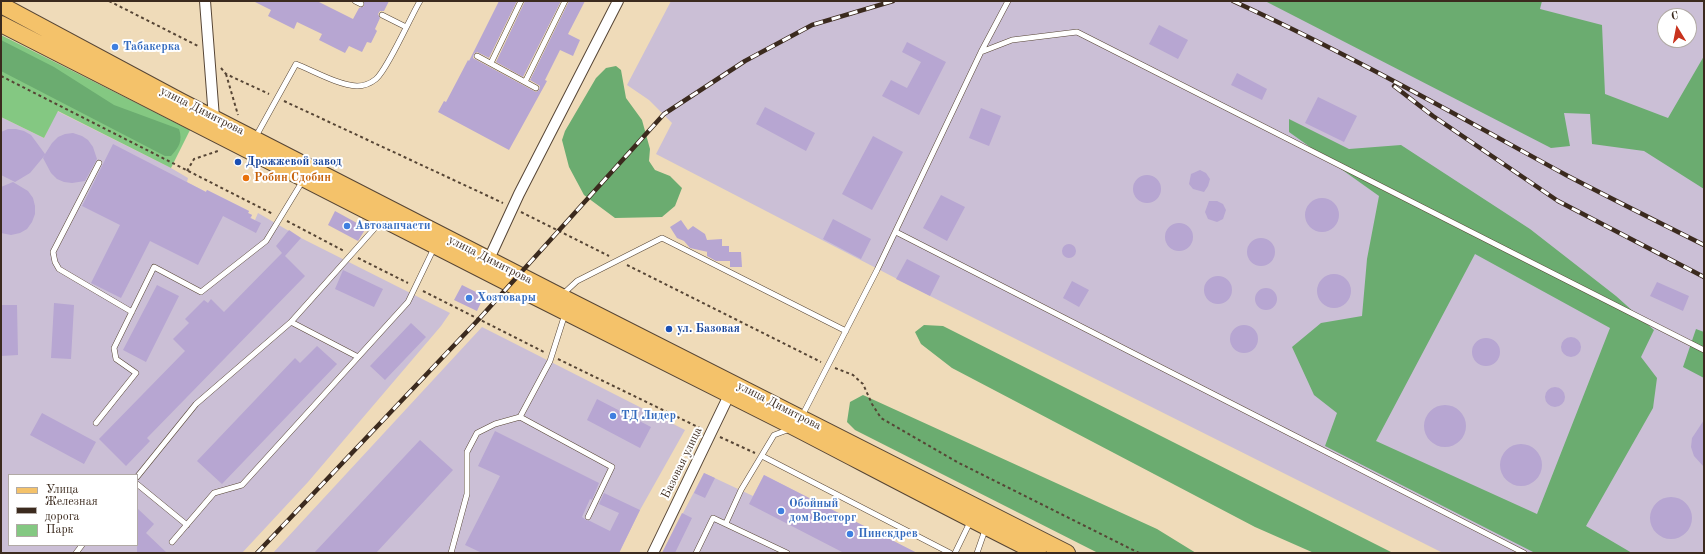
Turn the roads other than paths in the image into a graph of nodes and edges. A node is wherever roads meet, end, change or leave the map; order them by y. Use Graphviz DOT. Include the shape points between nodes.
graph roads {
  1 [pos="205,1"];
  2 [pos="355,1"];
  3 [pos="420,1"];
  4 [pos="521,1"];
  5 [pos="565,1"];
  6 [pos="618,1"];
  7 [pos="1008,1"];
  8 [pos="361,4"];
  9 [pos="1,5"];
  10 [pos="382,15"];
  11 [pos="1,24"];
  12 [pos="406,27"];
  13 [pos="981,52"];
  14 [pos="477,56"];
  15 [pos="490,63"];
  16 [pos="525,82"];
  17 [pos="536,88"];
  18 [pos="212,125"];
  19 [pos="254,138"];
  20 [pos="99,163"];
  21 [pos="304,179"];
  22 [pos="374,229"];
  23 [pos="896,232"];
  24 [pos="434,247"];
  25 [pos="489,258"];
  26 [pos="560,296"];
  27 [pos="132,312"];
  28 [pos="565,313"];
  29 [pos="291,322"];
  30 [pos="846,331"];
  31 [pos="1704,350"];
  32 [pos="358,357"];
  33 [pos="732,390"];
  34 [pos="520,417"];
  35 [pos="798,422"];
  36 [pos="96,423"];
  37 [pos="762,456"];
  38 [pos="138,476"];
  39 [pos="138,485"];
  40 [pos="588,518"];
  41 [pos="971,519"];
  42 [pos="726,523"];
  43 [pos="187,525"];
  44 [pos="986,527"];
  45 [pos="172,542"];
  46 [pos="451,553"];
  47 [pos="653,553"];
  48 [pos="696,553"];
  49 [pos="788,553"];
  50 [pos="950,553"];
  51 [pos="955,553"];
  52 [pos="977,553"];
  53 [pos="1038,553"];
  54 [pos="1067,553"];
  55 [pos="1524,553"];
  1 -- 18 [label="street"];
  2 -- 8 [label="lane"];
  3 -- 12 [label="lane"];
  4 -- 15 [label="lane"];
  5 -- 16 [label="lane"];
  6 -- 25 [label="street"];
  7 -- 13 [label="lane"];
  9 -- 18 [label="main road, улица Димитрова"];
  10 -- 12 [label="lane"];
  11 -- 18 [label="main road, улица Димитрова"];
  12 -- 19 [label="lane" via="378,78 368,83 358,86 345,84 296,64"];
  13 -- 23 [label="lane"];
  13 -- 31 [label="lane" via="1012,40 1077,32"];
  14 -- 15 [label="lane"];
  15 -- 16 [label="lane"];
  16 -- 17 [label="lane"];
  18 -- 19 [label="main road, улица Димитрова"];
  18 -- 21 [label="main road, улица Димитрова"];
  19 -- 25 [label="main road, улица Димитрова"];
  20 -- 27 [label="lane" via="53,252 54,262 58,269"];
  21 -- 24 [label="main road, улица Димитрова"];
  21 -- 27 [label="lane" via="266,241 201,292 154,267"];
  22 -- 29 [label="lane"];
  23 -- 30 [label="lane"];
  23 -- 55 [label="lane"];
  24 -- 28 [label="main road, улица Димитрова"];
  24 -- 32 [label="lane" via="408,302"];
  25 -- 26 [label="main road, улица Димитрова"];
  26 -- 30 [label="lane" via="577,281 662,238"];
  26 -- 33 [label="main road, улица Димитрова"];
  27 -- 36 [label="lane" via="114,348 116,359 136,373"];
  28 -- 33 [label="main road, улица Димитрова"];
  28 -- 34 [label="lane" via="552,356"];
  29 -- 32 [label="lane"];
  29 -- 38 [label="lane" via="196,404"];
  30 -- 35 [label="lane"];
  32 -- 43 [label="lane" via="242,485 214,493"];
  33 -- 35 [label="main road, улица Димитрова"];
  33 -- 47 [label="street, Базовая улица"];
  34 -- 40 [label="lane" via="612,467"];
  34 -- 46 [label="lane" via="495,424 477,434 467,452 467,494"];
  35 -- 37 [label="lane" via="774,435"];
  35 -- 41 [label="main road, улица Димитрова"];
  35 -- 54 [label="main road, улица Димитрова"];
  37 -- 42 [label="lane" via="741,490"];
  37 -- 50 [label="lane"];
  39 -- 43 [label="lane"];
  41 -- 44 [label="main road, улица Димитрова"];
  41 -- 51 [label="lane"];
  42 -- 48 [label="lane" via="713,518"];
  42 -- 49 [label="lane"];
  43 -- 45 [label="lane"];
  44 -- 52 [label="lane"];
  44 -- 53 [label="main road, улица Димитрова"];
}
